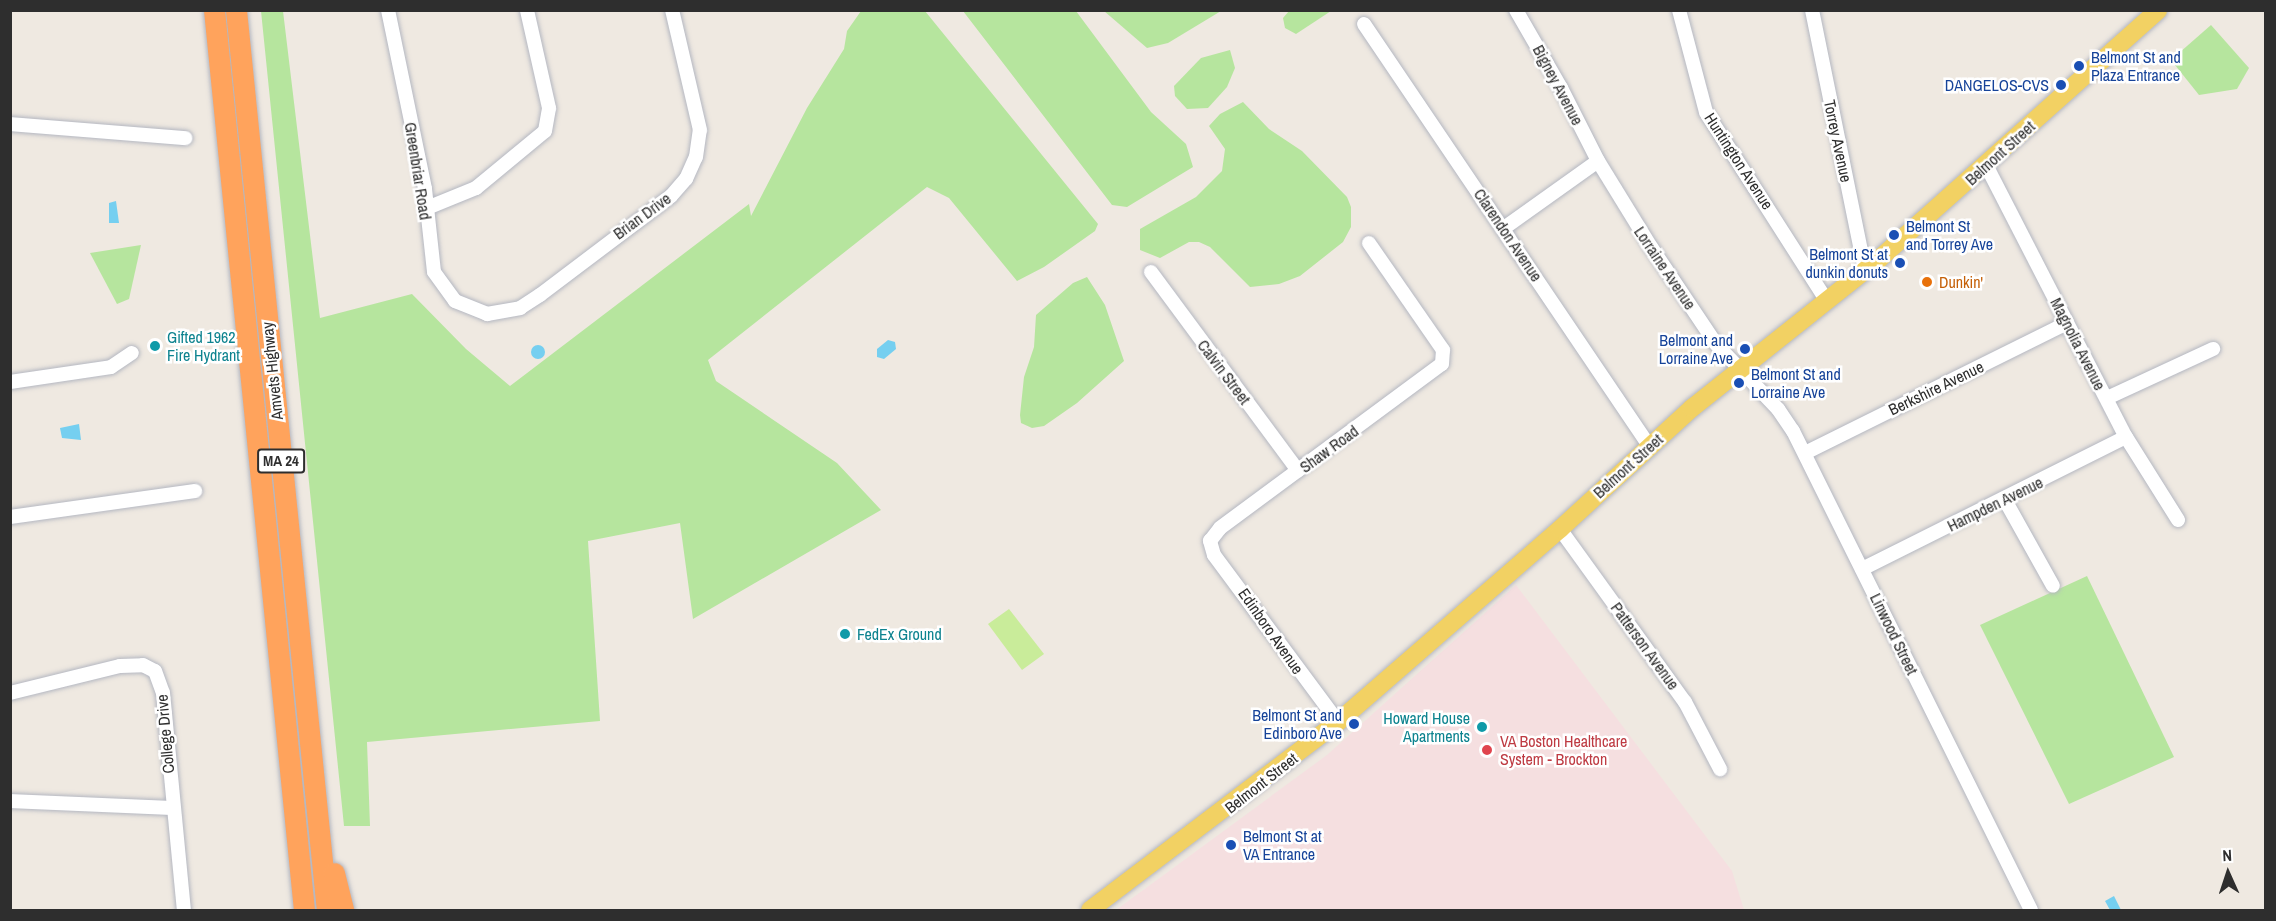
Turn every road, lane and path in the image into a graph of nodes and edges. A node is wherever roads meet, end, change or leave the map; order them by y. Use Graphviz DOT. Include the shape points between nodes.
graph roads {
  1 [pos="214,10"];
  2 [pos="236,10"];
  3 [pos="387,10"];
  4 [pos="527,10"];
  5 [pos="672,10"];
  6 [pos="1516,10"];
  7 [pos="1679,10"];
  8 [pos="1812,10"];
  9 [pos="2158,10"];
  10 [pos="1364,24"];
  11 [pos="10,124"];
  12 [pos="185,138"];
  13 [pos="1598,161"];
  14 [pos="1986,165"];
  15 [pos="427,208"];
  16 [pos="1504,228"];
  17 [pos="1369,243"];
  18 [pos="1865,271"];
  19 [pos="1151,272"];
  20 [pos="1826,300"];
  21 [pos="477,312"];
  22 [pos="2067,324"];
  23 [pos="2213,349"];
  24 [pos="132,354"];
  25 [pos="1742,368"];
  26 [pos="10,382"];
  27 [pos="2106,398"];
  28 [pos="2126,437"];
  29 [pos="1650,447"];
  30 [pos="1805,453"];
  31 [pos="1298,471"];
  32 [pos="195,491"];
  33 [pos="2005,500"];
  34 [pos="10,517"];
  35 [pos="2178,520"];
  36 [pos="1560,529"];
  37 [pos="1211,537"];
  38 [pos="1862,569"];
  39 [pos="2053,586"];
  40 [pos="10,693"];
  41 [pos="1338,722"];
  42 [pos="1720,769"];
  43 [pos="315,799"];
  44 [pos="10,801"];
  45 [pos="293,802"];
  46 [pos="171,808"];
  47 [pos="184,910"];
  48 [pos="292,910"];
  49 [pos="304,910"];
  50 [pos="327,910"];
  51 [pos="343,910"];
  52 [pos="1090,910"];
  53 [pos="2031,910"];
  1 -- 45 [label="highway, Amvets Highway / MA 24"];
  2 -- 43 [label="highway, Amvets Highway / MA 24"];
  3 -- 15 [label="street, Greenbriar Road"];
  4 -- 15 [label="street" via="549,108 545,131 476,188"];
  5 -- 21 [label="street, Brian Drive" via="700,130 696,157 686,179 671,196 527,304 501,312"];
  6 -- 13 [label="street, Bigney Avenue" via="1562,88"];
  7 -- 20 [label="street, Huntington Avenue" via="1706,112"];
  8 -- 18 [label="street, Torrey Avenue"];
  9 -- 14 [label="main road, Belmont Street"];
  10 -- 16 [label="street, Clarendon Avenue"];
  11 -- 12 [label="street"];
  13 -- 16 [label="street"];
  13 -- 25 [label="street, Lorraine Avenue" via="1716,344"];
  14 -- 18 [label="main road, Belmont Street"];
  14 -- 22 [label="street, Magnolia Avenue"];
  15 -- 21 [label="street, Greenbriar Road" via="430,257 438,280 455,301"];
  16 -- 29 [label="street, Clarendon Avenue"];
  17 -- 31 [label="street, Shaw Road" via="1443,350 1444,357 1434,372"];
  18 -- 20 [label="main road, Belmont Street"];
  19 -- 31 [label="street, Calvin Street"];
  20 -- 25 [label="main road, Belmont Street"];
  22 -- 27 [label="street, Magnolia Avenue"];
  22 -- 30 [label="street, Berkshire Avenue"];
  23 -- 27 [label="street"];
  24 -- 26 [label="street" via="111,367"];
  25 -- 29 [label="main road, Belmont Street"];
  25 -- 30 [label="street, Linwood Street" via="1778,409"];
  27 -- 28 [label="street, Magnolia Avenue"];
  28 -- 33 [label="street, Hampden Avenue"];
  28 -- 35 [label="street, Magnolia Avenue"];
  29 -- 36 [label="main road, Belmont Street"];
  30 -- 38 [label="street, Linwood Street"];
  31 -- 37 [label="street, Shaw Road"];
  32 -- 34 [label="street"];
  33 -- 38 [label="street, Hampden Avenue"];
  33 -- 39 [label="street"];
  36 -- 41 [label="main road, Belmont Street"];
  36 -- 42 [label="street, Patterson Avenue" via="1685,702"];
  37 -- 41 [label="street, Edinboro Avenue" via="1214,555"];
  38 -- 53 [label="street, Linwood Street"];
  40 -- 46 [label="street, College Drive" via="120,666 152,669 163,693"];
  41 -- 52 [label="main road, Belmont Street"];
  43 -- 50 [label="highway, Amvets Highway / MA 24"];
  43 -- 51 [label="highway"];
  44 -- 46 [label="street"];
  45 -- 48 [label="highway"];
  45 -- 49 [label="highway, Amvets Highway / MA 24"];
  46 -- 47 [label="street, College Drive"];
}
